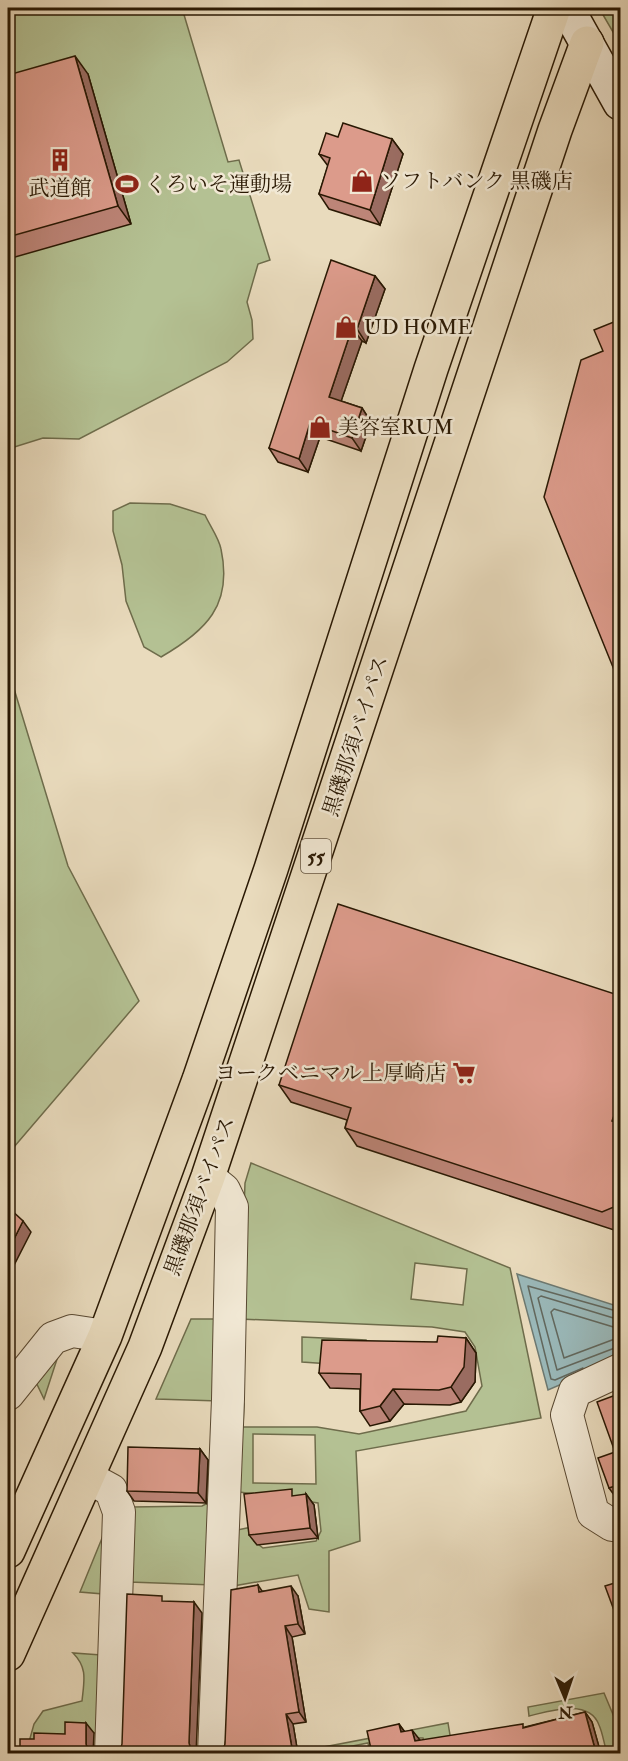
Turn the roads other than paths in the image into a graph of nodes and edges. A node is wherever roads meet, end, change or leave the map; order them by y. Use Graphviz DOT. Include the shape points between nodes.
graph roads {
  1 [pos="554,8"];
  2 [pos="567,8"];
  3 [pos="587,43"];
  4 [pos="621,103"];
  5 [pos="208,1177"];
  6 [pos="105,1336"];
  7 [pos="621,1370"];
  8 [pos="8,1395"];
  9 [pos="87,1477"];
  10 [pos="621,1524"];
  11 [pos="8,1551"];
  12 [pos="8,1654"];
  13 [pos="111,1754"];
  14 [pos="214,1754"];
  1 -- 6 [label="main road, 黒磯那須バイパス / 55" via="435,358 267,880"];
  2 -- 3 [label="street"];
  3 -- 4 [label="street"];
  3 -- 5 [label="main road, 黒磯那須バイパス / 55" via="555,129"];
  5 -- 9 [label="main road, 黒磯那須バイパス / 55" via="145,1347"];
  5 -- 14 [label="street" via="224,1190 232,1207"];
  6 -- 8 [label="street" via="72,1331 53,1338"];
  6 -- 11 [label="main road, 黒磯那須バイパス / 55"];
  7 -- 10 [label="street" via="575,1391 567,1415 593,1513 612,1525"];
  9 -- 12 [label="main road, 黒磯那須バイパス / 55"];
  9 -- 13 [label="street" via="111,1490 119,1512"];
}
